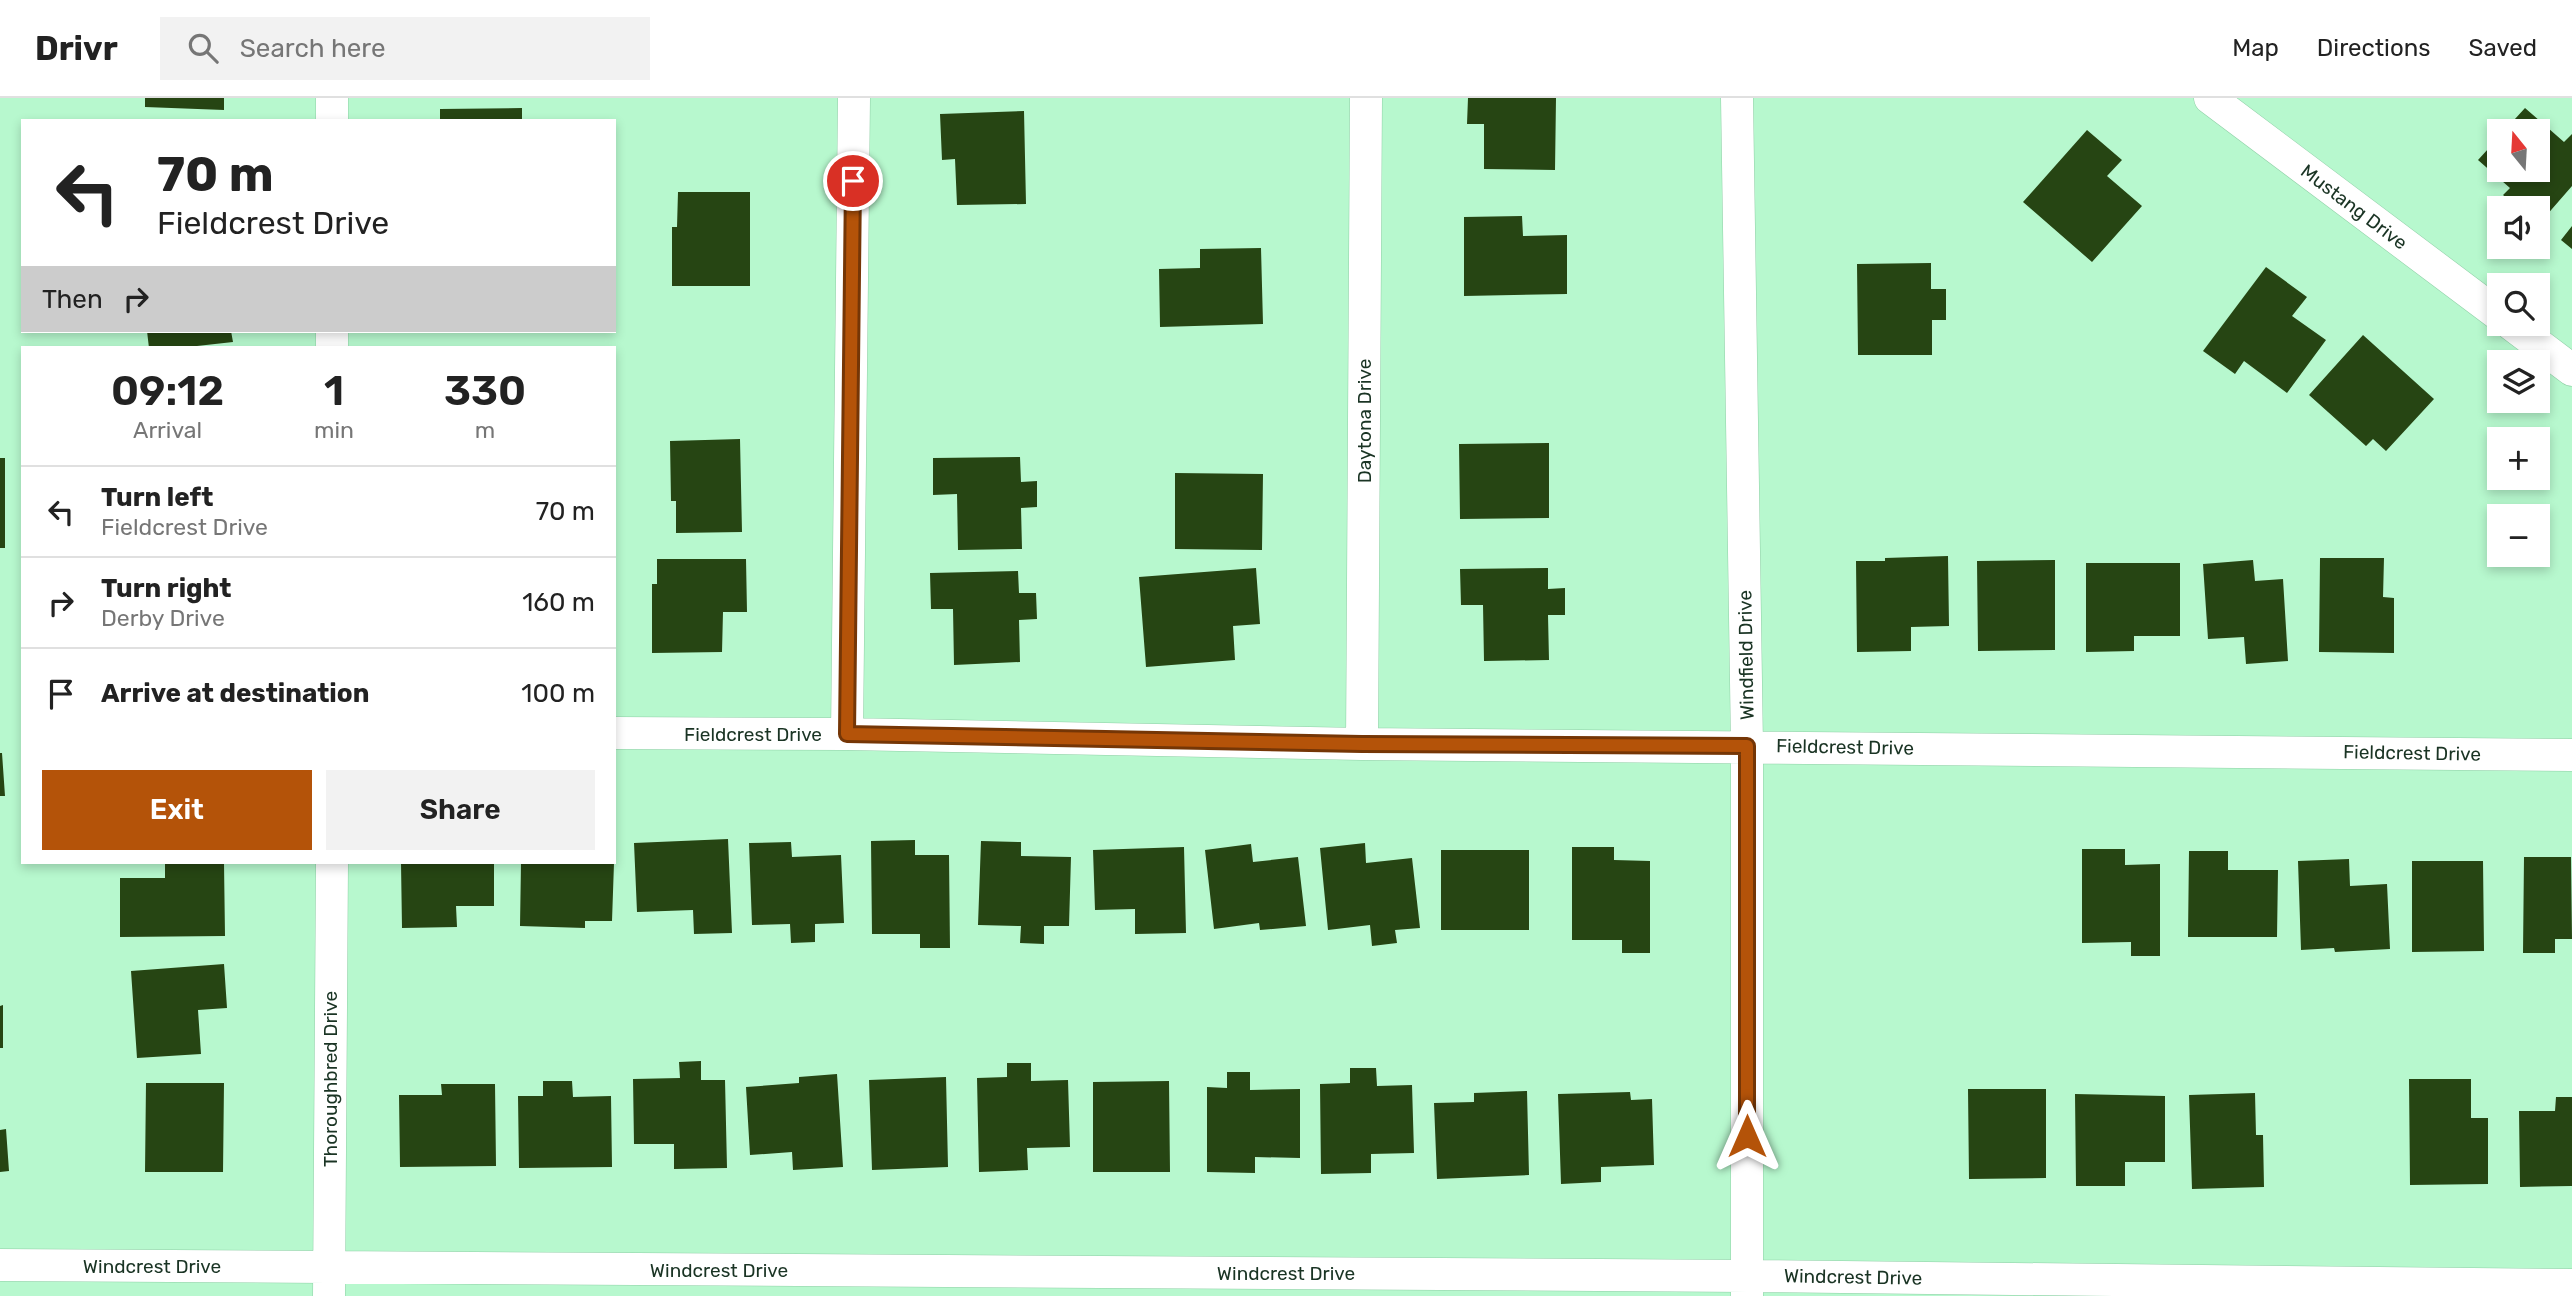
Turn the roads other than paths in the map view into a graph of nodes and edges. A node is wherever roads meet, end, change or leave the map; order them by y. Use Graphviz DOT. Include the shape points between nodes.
graph roads {
  1 [pos="332,98"];
  2 [pos="854,98"];
  3 [pos="1366,98"];
  4 [pos="1737,98"];
  5 [pos="2210,98"];
  6 [pos="332,119"];
  7 [pos="2487,306"];
  8 [pos="2527,336"];
  9 [pos="2572,370"];
  10 [pos="616,733"];
  11 [pos="847,734"];
  12 [pos="1362,744"];
  13 [pos="1747,746"];
  14 [pos="2572,755"];
  15 [pos="332,864"];
  16 [pos="0,1265"];
  17 [pos="329,1282"];
  18 [pos="2572,1285"];
  19 [pos="1747,1286"];
  1 -- 6 [label="street"];
  2 -- 11 [label="street"];
  3 -- 12 [label="street, Daytona Drive"];
  4 -- 13 [label="street, Windfield Drive"];
  5 -- 7 [label="street, Mustang Drive"];
  8 -- 9 [label="street"];
  10 -- 11 [label="street, Fieldcrest Drive"];
  11 -- 12 [label="street, Fieldcrest Drive"];
  12 -- 13 [label="street, Fieldcrest Drive"];
  13 -- 14 [label="street, Fieldcrest Drive"];
  13 -- 19 [label="street, Windfield Drive"];
  15 -- 17 [label="street, Thoroughbred Drive"];
  16 -- 17 [label="street, Windcrest Drive"];
  17 -- 19 [label="street, Windcrest Drive"];
  18 -- 19 [label="street, Windcrest Drive"];
}
